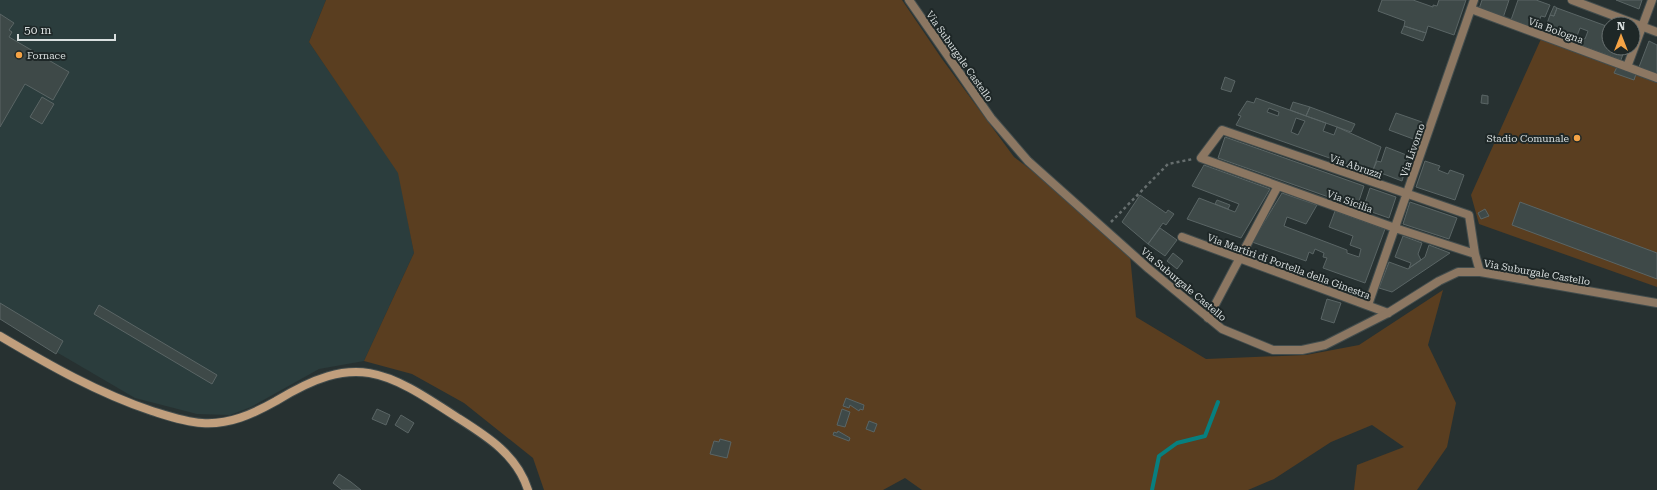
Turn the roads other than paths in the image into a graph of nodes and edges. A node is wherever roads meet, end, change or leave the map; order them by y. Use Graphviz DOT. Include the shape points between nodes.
graph roads {
  1 [pos="909,0"];
  2 [pos="1474,0"];
  3 [pos="1572,0"];
  4 [pos="1652,0"];
  5 [pos="1471,9"];
  6 [pos="1642,26"];
  7 [pos="1657,32"];
  8 [pos="1627,67"];
  9 [pos="1657,78"];
  10 [pos="1201,158"];
  11 [pos="1278,186"];
  12 [pos="1407,195"];
  13 [pos="1395,228"];
  14 [pos="1182,237"];
  15 [pos="1475,254"];
  16 [pos="1240,259"];
  17 [pos="1480,272"];
  18 [pos="1657,303"];
  19 [pos="1368,306"];
  20 [pos="1388,313"];
  21 [pos="1208,318"];
  22 [pos="0,336"];
  23 [pos="528,490"];
  1 -- 21 [label="street, Via Suburgale Castello" via="991,118 1028,161"];
  2 -- 5 [label="street, Via Livorno"];
  3 -- 6 [label="street"];
  4 -- 6 [label="street"];
  5 -- 8 [label="street, Via Bologna"];
  5 -- 12 [label="street, Via Livorno"];
  6 -- 7 [label="street"];
  6 -- 8 [label="street"];
  8 -- 9 [label="street, Via Bologna"];
  10 -- 11 [label="street, Via Sicilia"];
  10 -- 12 [label="street, Via Abruzzi" via="1222,130"];
  11 -- 13 [label="street, Via Sicilia"];
  11 -- 16 [label="street"];
  12 -- 13 [label="street, Via Livorno"];
  12 -- 15 [label="street, Via Abruzzi" via="1469,215"];
  13 -- 15 [label="street, Via Sicilia"];
  13 -- 19 [label="street, Via Livorno"];
  14 -- 16 [label="street, Via Martiri di Portella della Ginestra"];
  15 -- 17 [label="street"];
  16 -- 19 [label="street, Via Martiri di Portella della Ginestra"];
  16 -- 21 [label="street"];
  17 -- 18 [label="street, Via Suburgale Castello"];
  17 -- 20 [label="street, Via Suburgale Castello" via="1458,272"];
  19 -- 20 [label="street, Via Martiri di Portella della Ginestra"];
  20 -- 21 [label="street, Via Suburgale Castello" via="1325,345 1302,350 1273,350 1222,329"];
  22 -- 23 [label="main road" via="104,392 167,416 202,423 234,421 248,416 301,386 329,375 356,371 380,375 421,394 500,446 522,474"];
}
